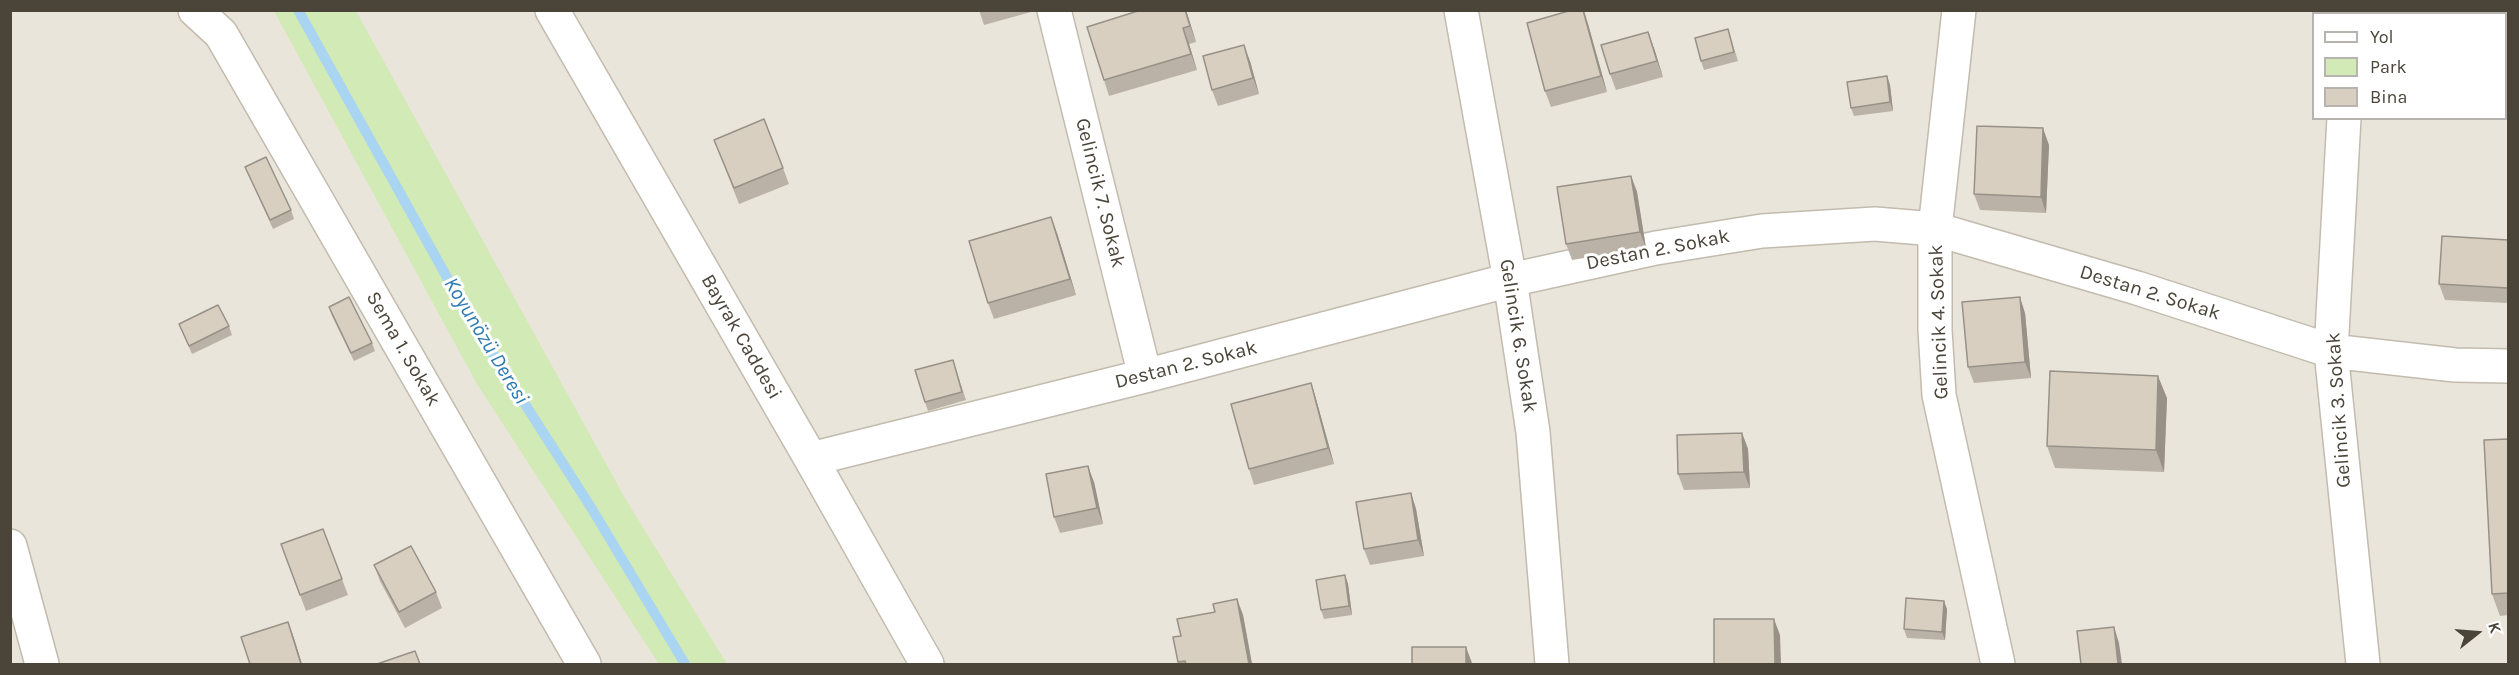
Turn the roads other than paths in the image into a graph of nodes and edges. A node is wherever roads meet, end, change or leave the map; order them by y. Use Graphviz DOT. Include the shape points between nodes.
graph roads {
  1 [pos="195,10"];
  2 [pos="552,10"];
  3 [pos="1054,10"];
  4 [pos="1461,10"];
  5 [pos="1959,10"];
  6 [pos="2344,120"];
  7 [pos="1935,229"];
  8 [pos="1510,280"];
  9 [pos="2331,351"];
  10 [pos="2508,366"];
  11 [pos="1145,376"];
  12 [pos="811,459"];
  13 [pos="10,546"];
  14 [pos="42,664"];
  15 [pos="584,664"];
  16 [pos="927,664"];
  17 [pos="1552,664"];
  18 [pos="1998,664"];
  19 [pos="2363,664"];
  1 -- 15 [label="street, Sema 1. Sokak" via="221,34"];
  2 -- 12 [label="street, Bayrak Caddesi"];
  3 -- 11 [label="street, Gelincik 7. Sokak"];
  4 -- 8 [label="street, Gelincik 6. Sokak"];
  5 -- 7 [label="street, Gelincik 4. Sokak"];
  6 -- 9 [label="street, Gelincik 3. Sokak"];
  7 -- 8 [label="street, Destan 2. Sokak" via="1875,224 1762,231 1656,248"];
  7 -- 9 [label="street, Destan 2. Sokak" via="2137,288"];
  7 -- 18 [label="street, Gelincik 4. Sokak" via="1939,395"];
  8 -- 11 [label="street, Destan 2. Sokak"];
  8 -- 17 [label="street, Gelincik 6. Sokak" via="1533,432"];
  9 -- 10 [label="street, Destan 2. Sokak" via="2456,365"];
  9 -- 19 [label="street, Gelincik 3. Sokak"];
  11 -- 12 [label="street, Destan 2. Sokak"];
  12 -- 16 [label="street, Bayrak Caddesi"];
  13 -- 14 [label="street"];
}
